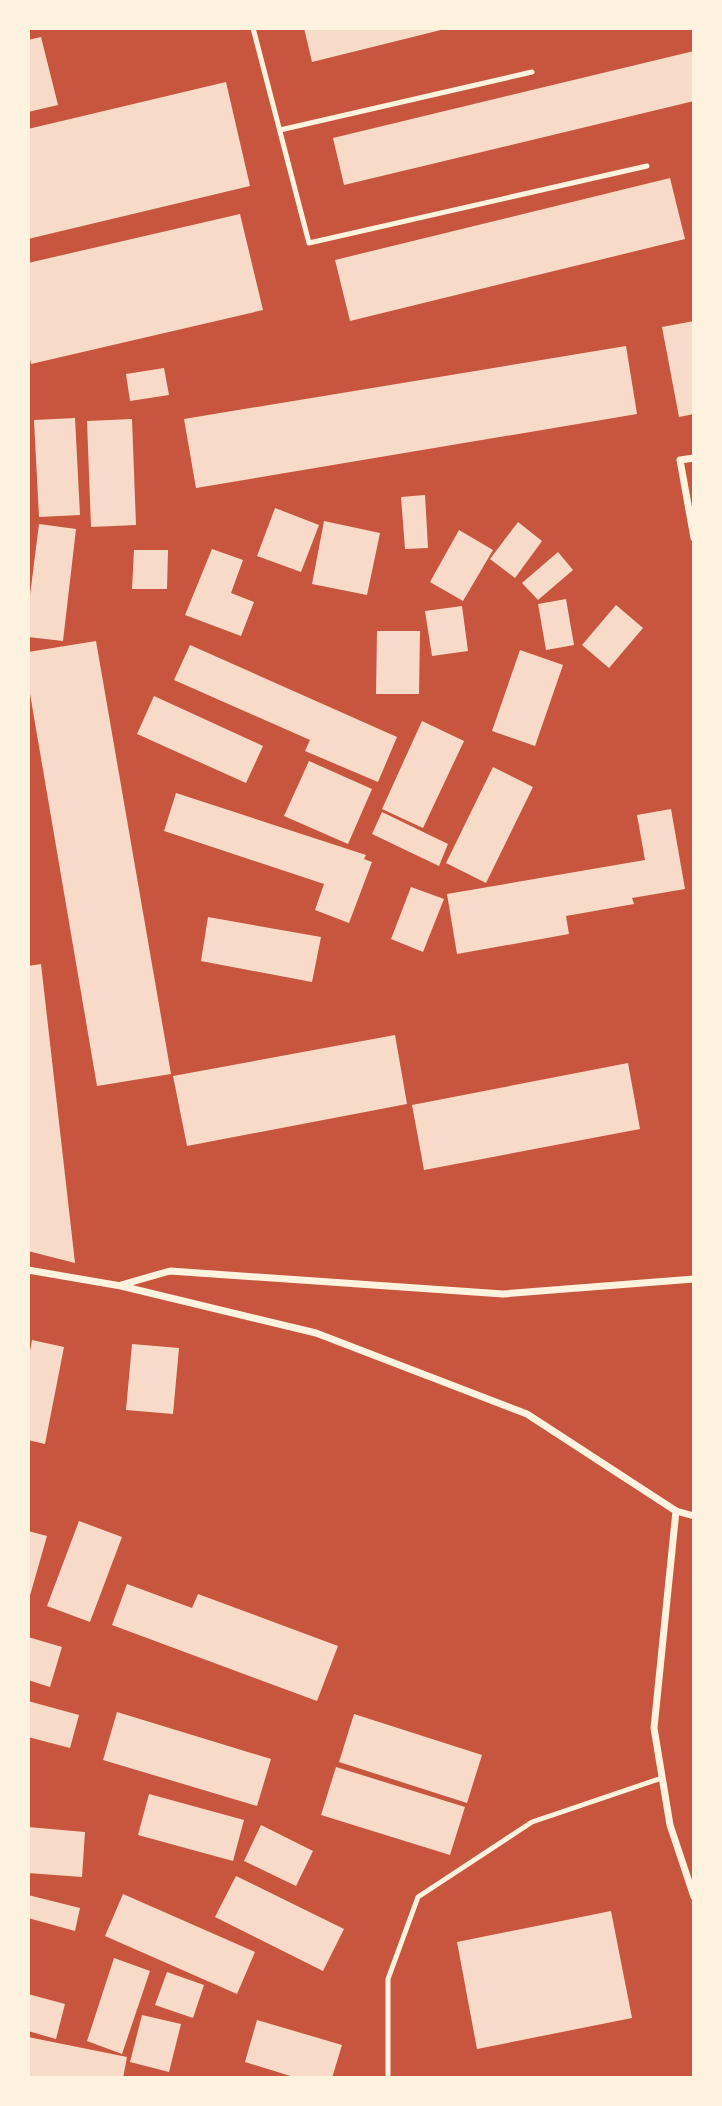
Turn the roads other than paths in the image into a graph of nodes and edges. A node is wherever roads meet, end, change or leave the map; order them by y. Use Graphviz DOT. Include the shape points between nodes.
graph roads {
  1 [pos="253,28"];
  2 [pos="532,72"];
  3 [pos="280,130"];
  4 [pos="647,166"];
  5 [pos="694,458"];
  6 [pos="694,538"];
  7 [pos="28,1270"];
  8 [pos="694,1279"];
  9 [pos="121,1286"];
  10 [pos="676,1511"];
  11 [pos="694,1516"];
  12 [pos="662,1778"];
  13 [pos="694,1897"];
  14 [pos="388,2078"];
  1 -- 3 [label="lane"];
  2 -- 3 [label="lane"];
  3 -- 4 [label="lane" via="309,243"];
  5 -- 6 [label="street" via="680,460"];
  7 -- 9 [label="street"];
  8 -- 9 [label="street" via="503,1294 170,1271"];
  9 -- 10 [label="street" via="316,1333 527,1414"];
  10 -- 11 [label="street"];
  10 -- 12 [label="street" via="654,1728"];
  12 -- 13 [label="street" via="670,1825"];
  12 -- 14 [label="lane" via="532,1822 418,1897 388,1979"];
}
